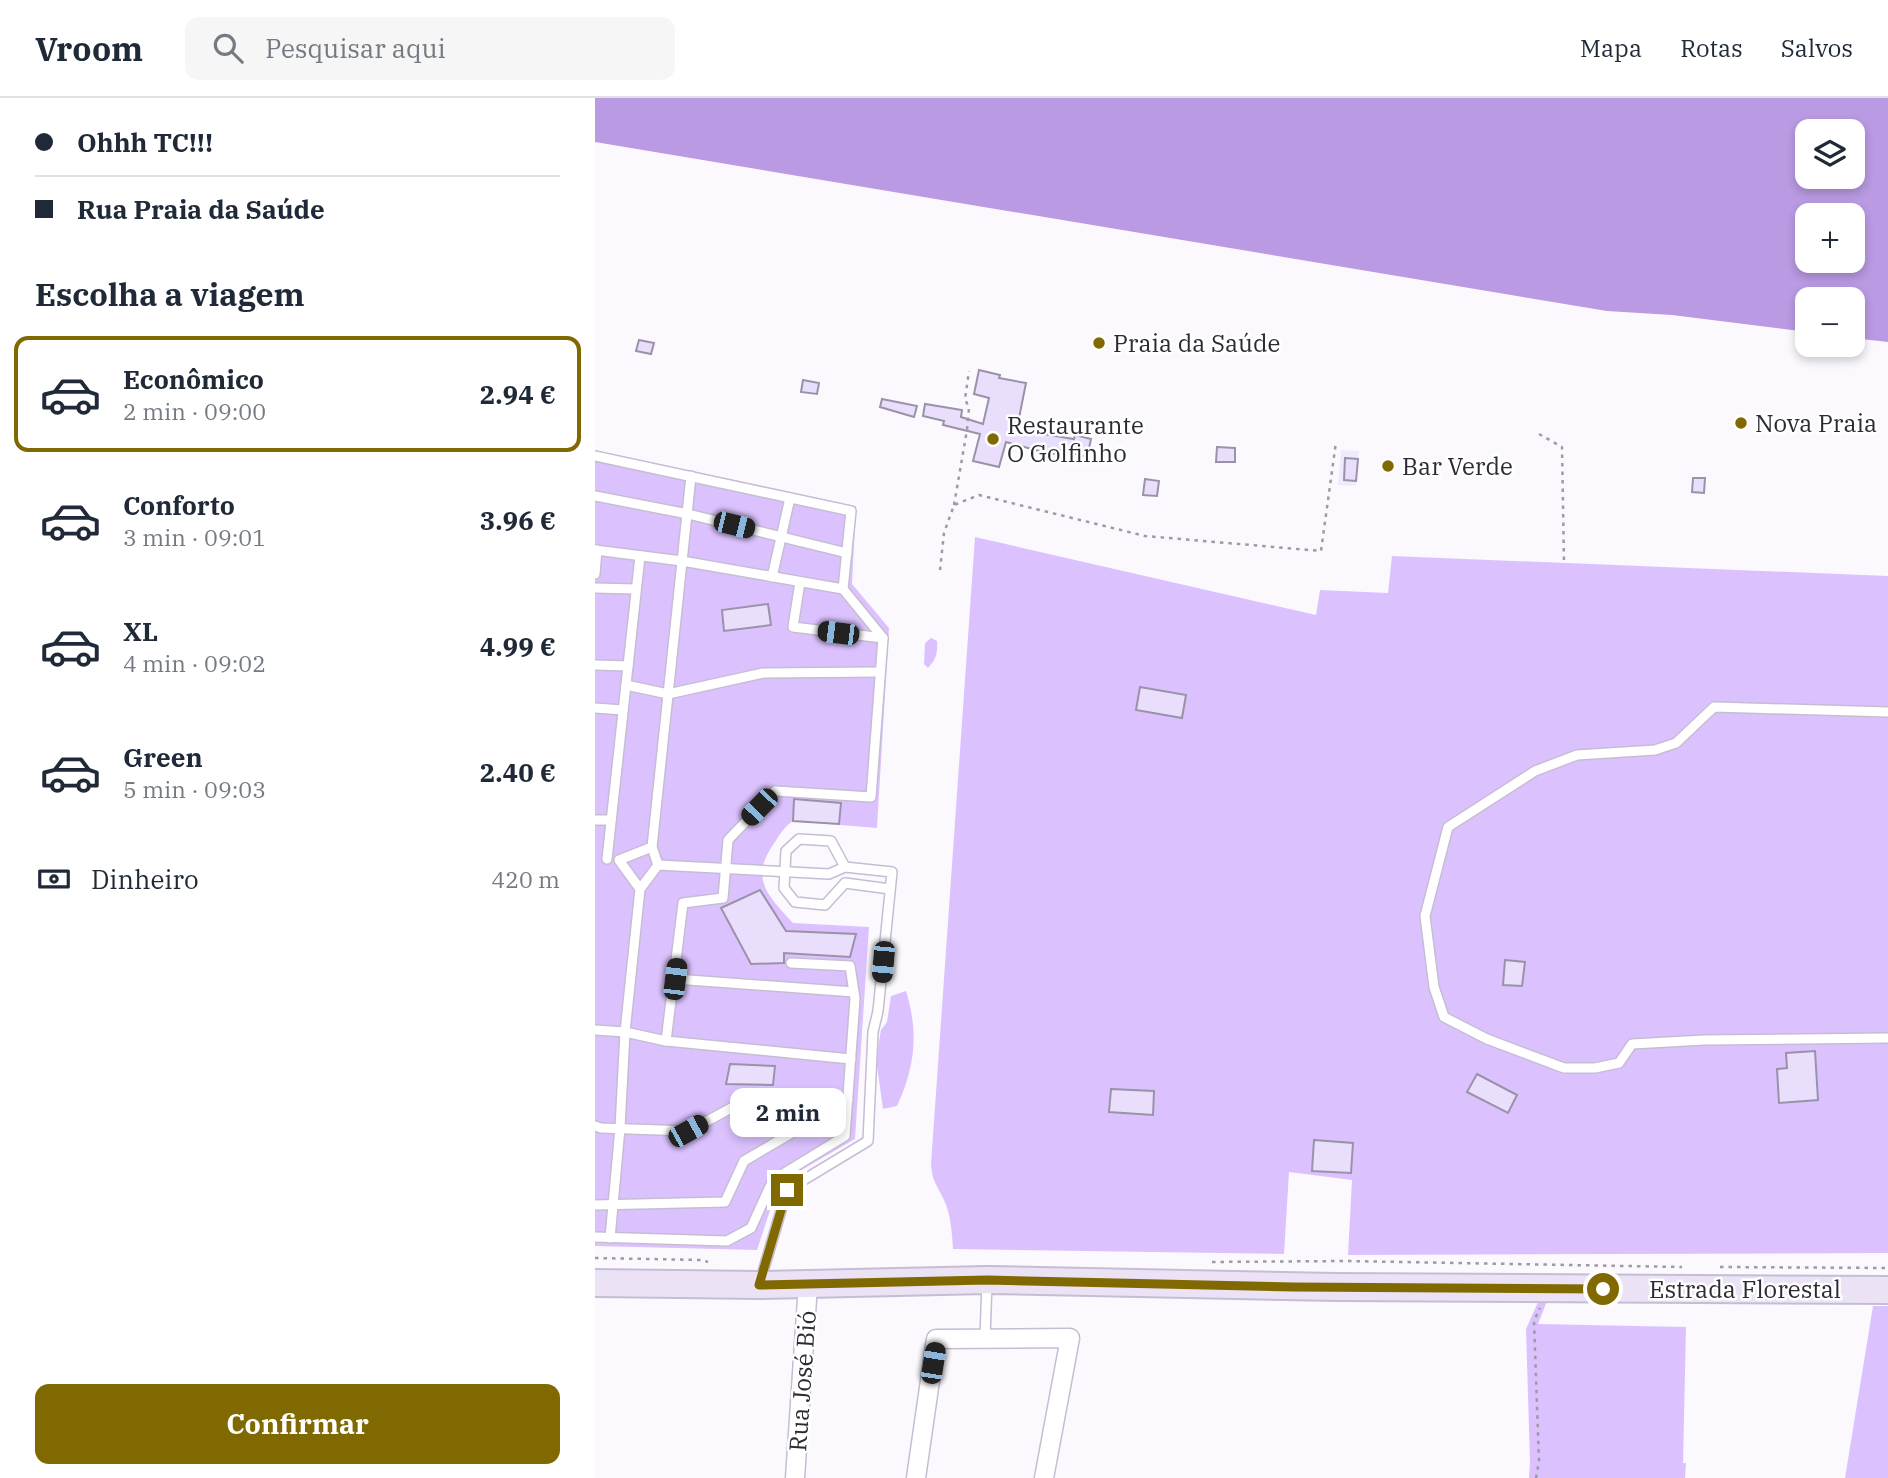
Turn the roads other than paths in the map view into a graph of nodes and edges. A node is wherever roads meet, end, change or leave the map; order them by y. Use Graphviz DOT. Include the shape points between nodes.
graph roads {
  1 [pos="595,456"];
  2 [pos="691,476"];
  3 [pos="595,496"];
  4 [pos="790,498"];
  5 [pos="688,514"];
  6 [pos="780,537"];
  7 [pos="596,550"];
  8 [pos="847,552"];
  9 [pos="640,556"];
  10 [pos="682,561"];
  11 [pos="595,574"];
  12 [pos="772,577"];
  13 [pos="800,582"];
  14 [pos="595,588"];
  15 [pos="636,589"];
  16 [pos="843,589"];
  17 [pos="883,638"];
  18 [pos="595,664"];
  19 [pos="628,666"];
  20 [pos="880,672"];
  21 [pos="626,685"];
  22 [pos="668,694"];
  23 [pos="595,708"];
  24 [pos="623,710"];
  25 [pos="1888,712"];
  26 [pos="595,820"];
  27 [pos="611,820"];
  28 [pos="652,847"];
  29 [pos="595,858"];
  30 [pos="607,859"];
  31 [pos="619,859"];
  32 [pos="658,865"];
  33 [pos="845,867"];
  34 [pos="726,868"];
  35 [pos="785,871"];
  36 [pos="829,874"];
  37 [pos="845,883"];
  38 [pos="640,889"];
  39 [pos="890,889"];
  40 [pos="791,963"];
  41 [pos="675,979"];
  42 [pos="854,992"];
  43 [pos="595,1030"];
  44 [pos="625,1032"];
  45 [pos="1888,1038"];
  46 [pos="666,1041"];
  47 [pos="851,1059"];
  48 [pos="800,1097"];
  49 [pos="848,1100"];
  50 [pos="595,1126"];
  51 [pos="620,1128"];
  52 [pos="595,1205"];
  53 [pos="613,1205"];
  54 [pos="595,1237"];
  55 [pos="610,1238"];
  56 [pos="987,1280"];
  57 [pos="595,1283"];
  58 [pos="808,1284"];
  59 [pos="759,1285"];
  60 [pos="1888,1290"];
  61 [pos="985,1339"];
  62 [pos="795,1478"];
  63 [pos="916,1478"];
  64 [pos="1044,1478"];
  1 -- 2 [label="lane"];
  2 -- 4 [label="lane"];
  2 -- 5 [label="lane"];
  3 -- 5 [label="lane"];
  4 -- 6 [label="lane"];
  4 -- 8 [label="lane" via="851,511"];
  5 -- 6 [label="lane"];
  5 -- 10 [label="lane"];
  6 -- 8 [label="lane"];
  6 -- 12 [label="lane"];
  7 -- 9 [label="lane"];
  7 -- 11 [label="lane"];
  8 -- 16 [label="lane"];
  9 -- 10 [label="lane"];
  9 -- 15 [label="lane"];
  10 -- 12 [label="lane"];
  10 -- 22 [label="lane"];
  12 -- 13 [label="lane"];
  13 -- 16 [label="lane"];
  13 -- 17 [label="lane" via="793,627"];
  14 -- 15 [label="lane"];
  15 -- 19 [label="lane"];
  16 -- 17 [label="lane"];
  17 -- 20 [label="lane"];
  18 -- 19 [label="lane"];
  19 -- 21 [label="lane"];
  20 -- 22 [label="lane" via="763,673"];
  20 -- 34 [label="lane" via="871,797 775,791 728,839"];
  21 -- 22 [label="lane"];
  21 -- 24 [label="lane"];
  22 -- 28 [label="lane"];
  23 -- 24 [label="lane"];
  24 -- 27 [label="lane"];
  25 -- 45 [label="lane" via="1714,707 1676,743 1655,750 1577,755 1535,771 1448,827 1425,916 1434,987 1444,1017 1564,1068 1619,1063 1632,1044"];
  26 -- 27 [label="lane"];
  27 -- 30 [label="lane"];
  28 -- 31 [label="lane"];
  28 -- 32 [label="lane"];
  29 -- 30 [label="lane"];
  30 -- 31 [label="lane"];
  31 -- 38 [label="lane"];
  32 -- 34 [label="lane"];
  32 -- 38 [label="lane"];
  33 -- 35 [label="lane" via="831,841 799,839 786,851"];
  33 -- 36 [label="lane"];
  33 -- 39 [label="lane" via="892,872"];
  34 -- 35 [label="lane"];
  34 -- 41 [label="lane" via="723,898 684,903"];
  35 -- 36 [label="lane"];
  35 -- 37 [label="lane" via="785,888 795,902 825,905"];
  36 -- 37 [label="lane"];
  37 -- 39 [label="lane"];
  38 -- 44 [label="lane"];
  39 -- 59 [label="lane" via="873,1032 868,1141 787,1190"];
  40 -- 42 [label="lane" via="850,966"];
  41 -- 42 [label="lane"];
  41 -- 46 [label="lane"];
  42 -- 47 [label="lane"];
  43 -- 44 [label="lane"];
  44 -- 46 [label="lane"];
  44 -- 51 [label="lane"];
  46 -- 47 [label="lane"];
  47 -- 49 [label="lane"];
  48 -- 49 [label="lane"];
  48 -- 51 [label="lane" via="755,1095 688,1131"];
  48 -- 53 [label="lane" via="800,1128 744,1161 725,1202"];
  49 -- 55 [label="lane" via="845,1136 772,1180 751,1228 727,1241"];
  50 -- 51 [label="lane"];
  51 -- 53 [label="lane"];
  52 -- 53 [label="lane"];
  53 -- 55 [label="lane"];
  54 -- 55 [label="lane"];
  56 -- 58 [label="main road, Estrada Florestal"];
  56 -- 60 [label="main road, Estrada Florestal"];
  56 -- 61 [label="lane"];
  57 -- 59 [label="main road, Estrada Florestal"];
  58 -- 59 [label="main road, Estrada Florestal"];
  58 -- 62 [label="street, Rua José Bió"];
  61 -- 63 [label="street" via="936,1339"];
  61 -- 64 [label="street" via="1070,1338"];
}
